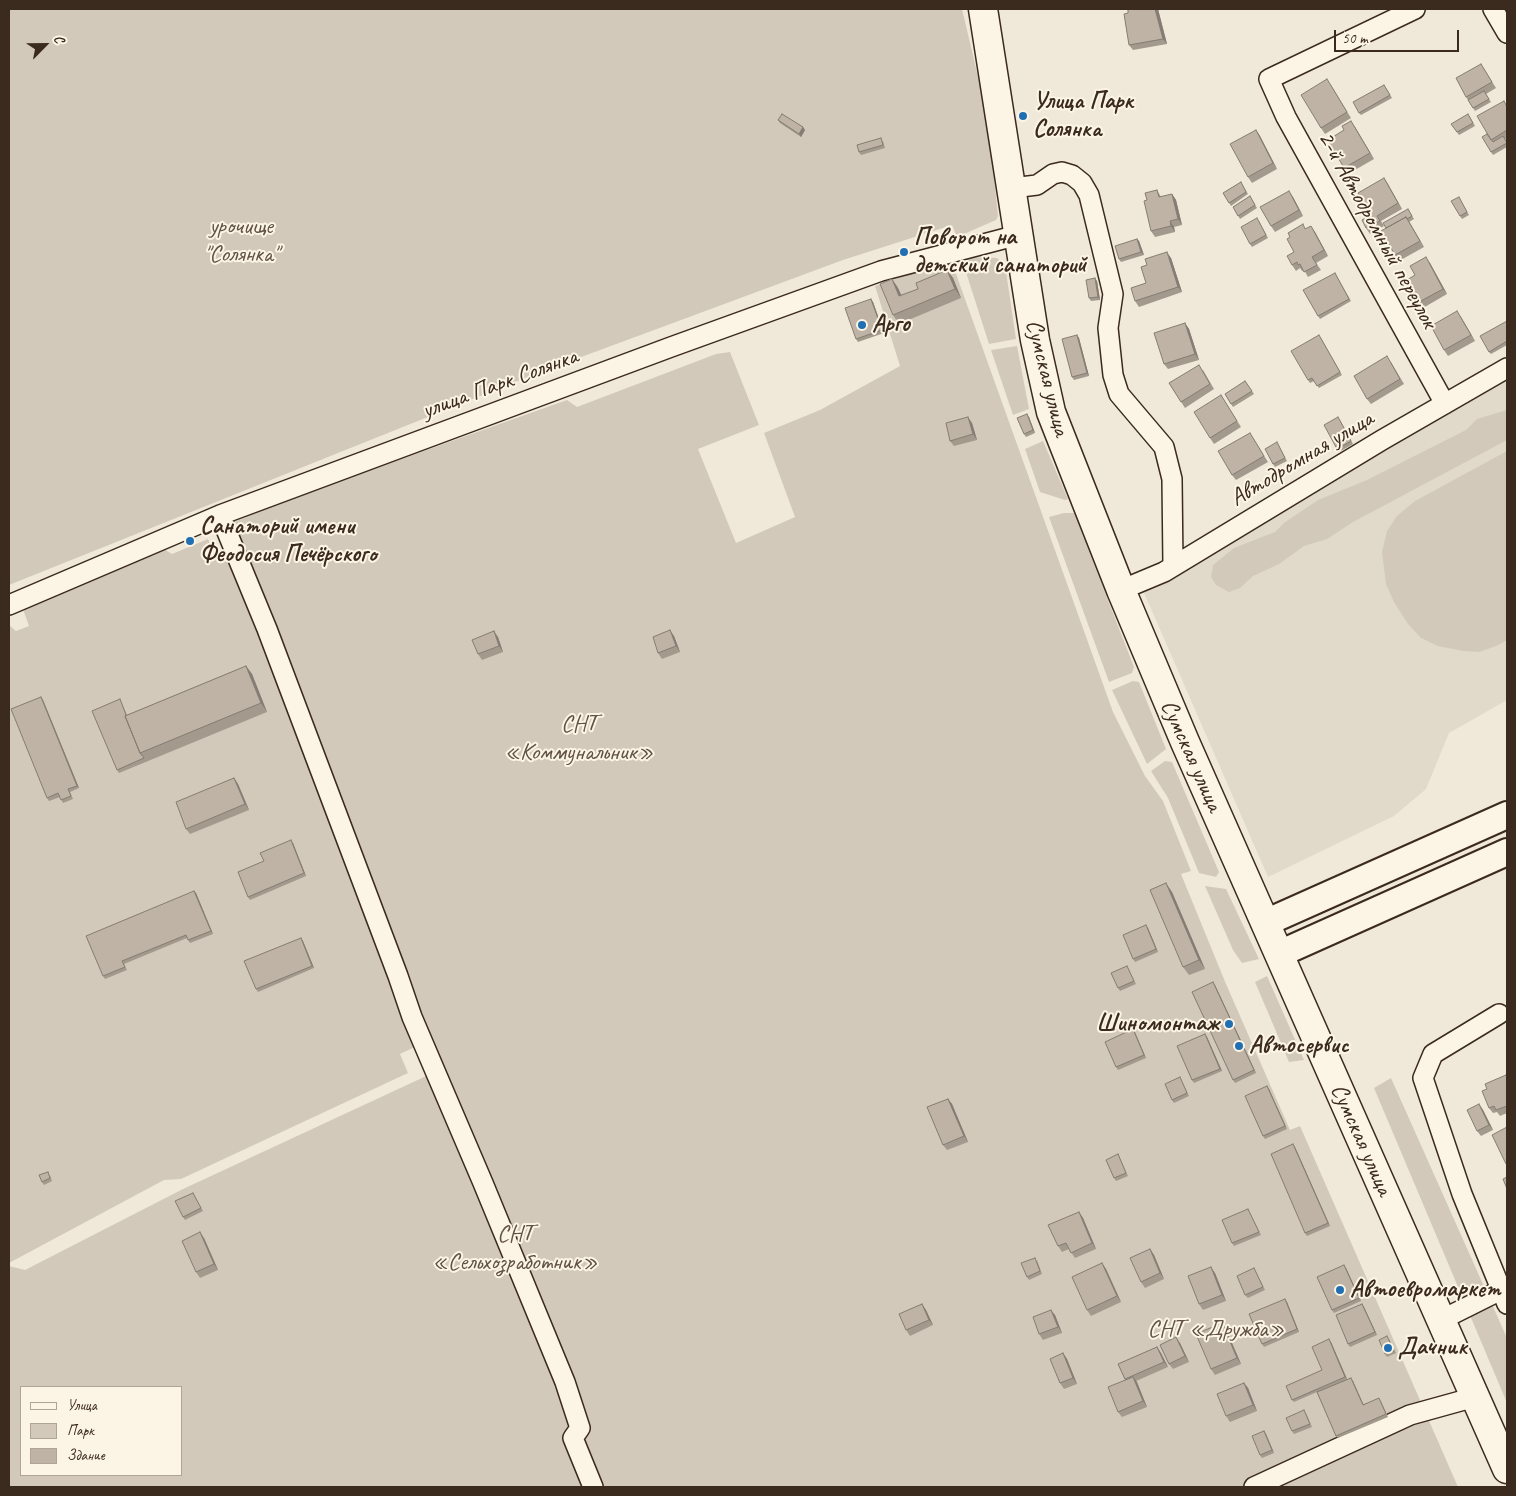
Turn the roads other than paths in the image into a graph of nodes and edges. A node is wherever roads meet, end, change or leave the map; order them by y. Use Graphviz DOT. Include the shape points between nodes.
graph roads {
  1 [pos="983,9"];
  2 [pos="1415,9"];
  3 [pos="1493,9"];
  4 [pos="1507,33"];
  5 [pos="1012,188"];
  6 [pos="1018,235"];
  7 [pos="1507,368"];
  8 [pos="1445,404"];
  9 [pos="220,516"];
  10 [pos="1173,566"];
  11 [pos="1121,590"];
  12 [pos="9,605"];
  13 [pos="1507,815"];
  14 [pos="1507,852"];
  15 [pos="1265,923"];
  16 [pos="1279,954"];
  17 [pos="1499,1014"];
  18 [pos="1505,1294"];
  19 [pos="1441,1320"];
  20 [pos="1475,1397"];
  21 [pos="1507,1470"];
  22 [pos="593,1487"];
  23 [pos="1254,1487"];
  1 -- 5 [label="main road, Сумская улица"];
  2 -- 8 [label="street, 2-й Автодромный переулок" via="1269,79 1286,117"];
  3 -- 4 [label="street"];
  5 -- 6 [label="main road, Сумская улица"];
  5 -- 10 [label="street" via="1037,185 1062,172 1072,174 1089,195 1114,294 1108,328 1115,381 1119,394 1164,447 1172,479"];
  6 -- 9 [label="street, улица Парк Солянка" via="881,271"];
  6 -- 11 [label="main road, Сумская улица" via="1035,340 1051,412"];
  7 -- 8 [label="street, Автодромная улица"];
  8 -- 10 [label="street, Автодромная улица"];
  9 -- 12 [label="street, улица Парк Солянка"];
  9 -- 22 [label="street" via="270,638 412,1017 565,1382 580,1428 573,1438"];
  10 -- 11 [label="street, Автодромная улица"];
  11 -- 15 [label="main road, Сумская улица"];
  13 -- 15 [label="main road"];
  14 -- 16 [label="main road"];
  15 -- 16 [label="main road, Сумская улица"];
  16 -- 19 [label="main road, Сумская улица"];
  17 -- 18 [label="street" via="1433,1054 1423,1078 1462,1194"];
  18 -- 19 [label="street"];
  19 -- 20 [label="main road, Сумская улица"];
  20 -- 21 [label="main road, Сумская улица"];
  20 -- 23 [label="street" via="1410,1415"];
}
